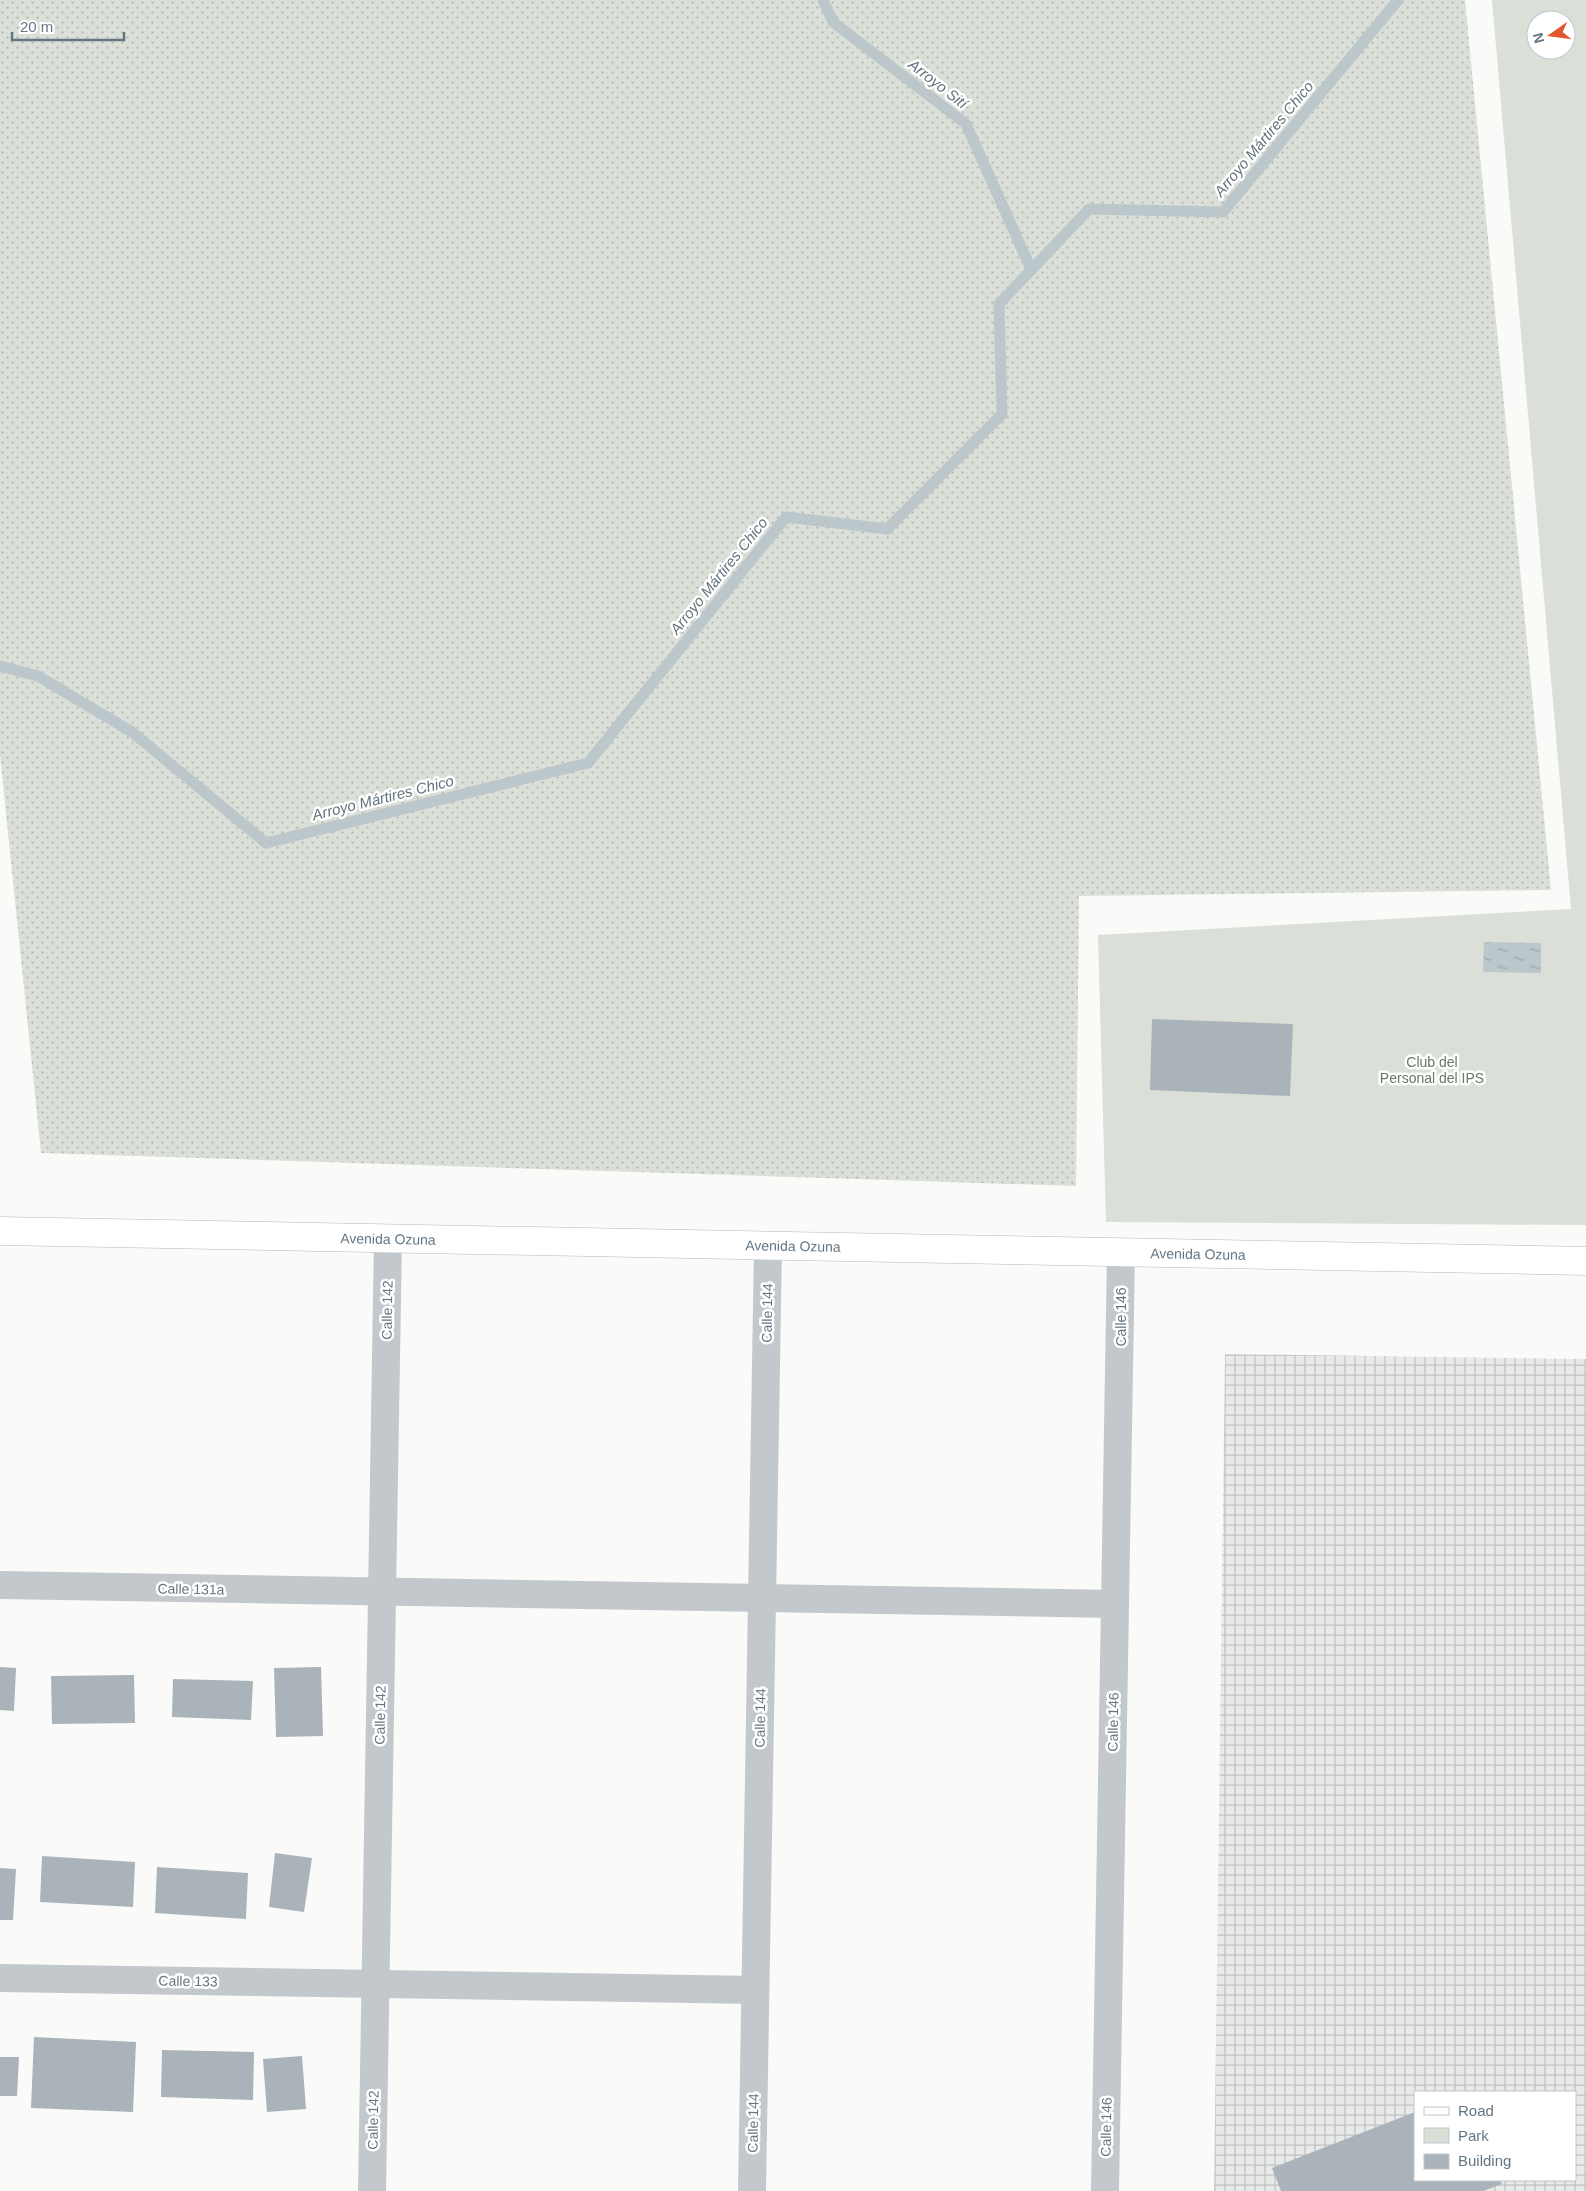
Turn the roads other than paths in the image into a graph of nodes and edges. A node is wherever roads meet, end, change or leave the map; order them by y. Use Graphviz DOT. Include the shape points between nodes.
graph roads {
  1 [pos="0,1231"];
  2 [pos="388,1238"];
  3 [pos="768,1246"];
  4 [pos="1121,1253"];
  5 [pos="1586,1261"];
  6 [pos="0,1585"];
  7 [pos="382,1592"];
  8 [pos="762,1598"];
  9 [pos="1115,1604"];
  10 [pos="0,1978"];
  11 [pos="375,1985"];
  12 [pos="755,1990"];
  13 [pos="372,2191"];
  14 [pos="752,2191"];
  15 [pos="1105,2191"];
  1 -- 2 [label="main road, Avenida Ozuna"];
  2 -- 3 [label="main road, Avenida Ozuna"];
  2 -- 7 [label="street, Calle 142"];
  3 -- 4 [label="main road, Avenida Ozuna"];
  3 -- 8 [label="street, Calle 144"];
  4 -- 5 [label="main road, Avenida Ozuna"];
  4 -- 9 [label="street, Calle 146"];
  6 -- 7 [label="street, Calle 131a"];
  7 -- 8 [label="street, Calle 131a"];
  7 -- 11 [label="street, Calle 142"];
  8 -- 9 [label="street, Calle 131a"];
  8 -- 12 [label="street, Calle 144"];
  9 -- 15 [label="street, Calle 146"];
  10 -- 11 [label="street, Calle 133"];
  11 -- 12 [label="street, Calle 133"];
  11 -- 13 [label="street, Calle 142"];
  12 -- 14 [label="street, Calle 144"];
}
